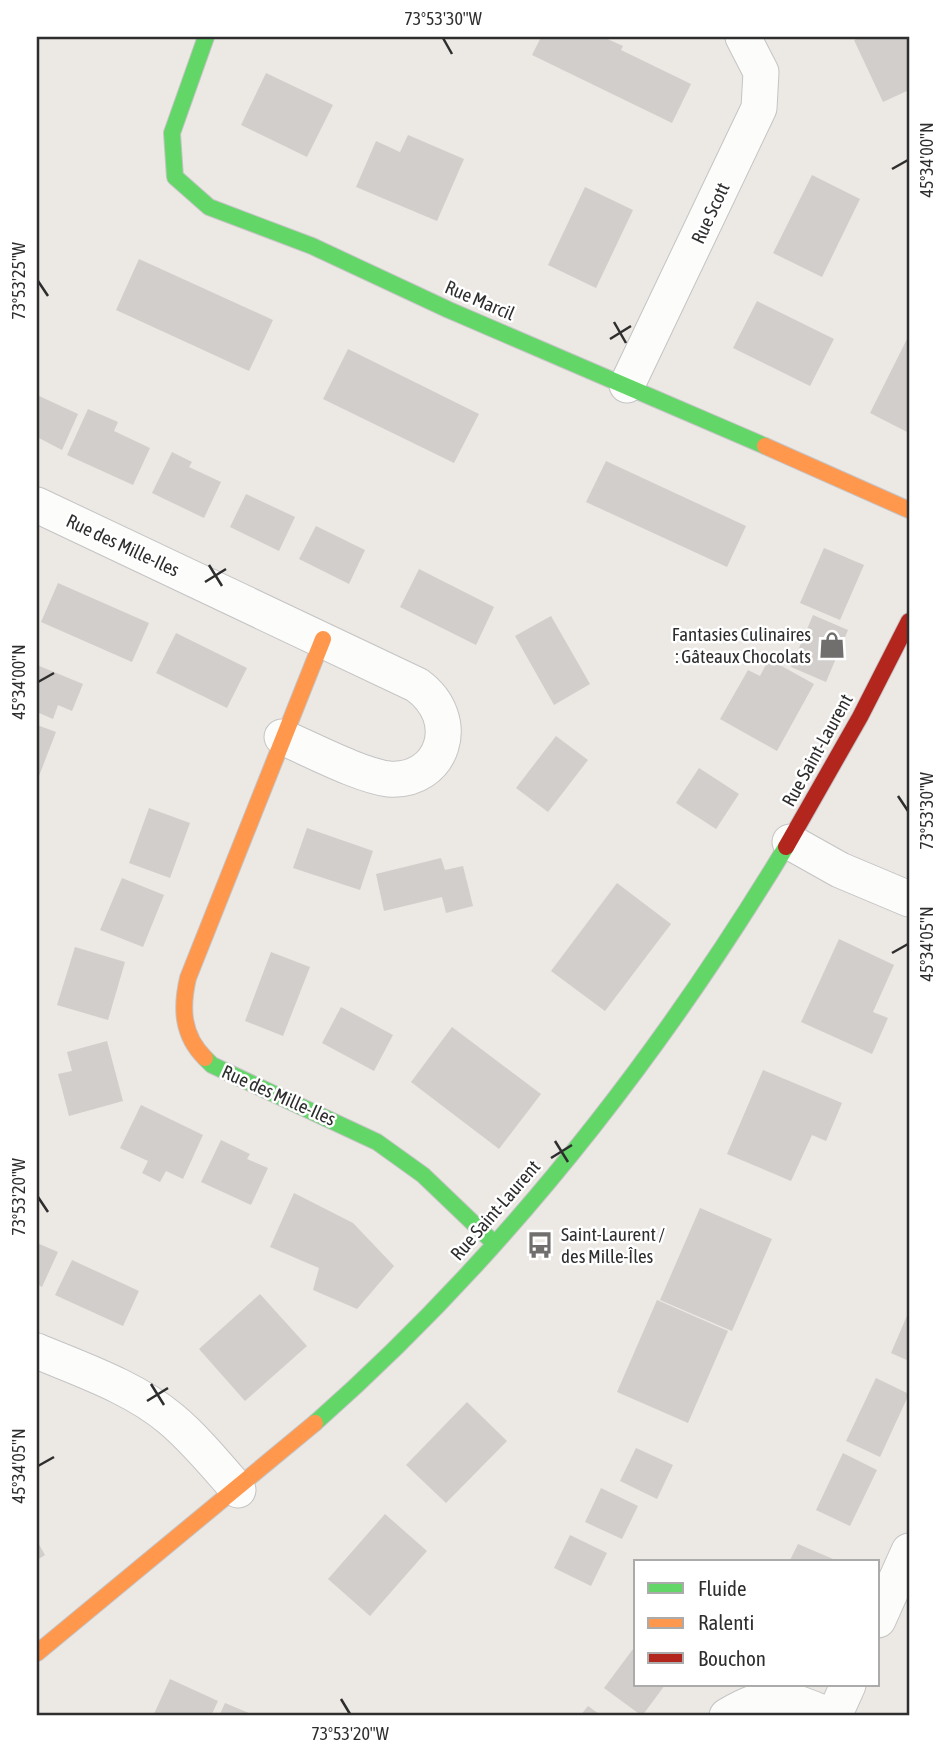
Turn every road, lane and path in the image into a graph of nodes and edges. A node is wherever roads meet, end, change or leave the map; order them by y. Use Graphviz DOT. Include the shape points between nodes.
graph roads {
  1 [pos="206,37"];
  2 [pos="743,37"];
  3 [pos="627,385"];
  4 [pos="37,505"];
  5 [pos="909,510"];
  6 [pos="909,621"];
  7 [pos="323,639"];
  8 [pos="282,737"];
  9 [pos="790,842"];
  10 [pos="909,899"];
  11 [pos="494,1243"];
  12 [pos="37,1351"];
  13 [pos="237,1490"];
  14 [pos="909,1551"];
  15 [pos="880,1616"];
  16 [pos="37,1653"];
  17 [pos="848,1686"];
  18 [pos="727,1716"];
  19 [pos="833,1716"];
  1 -- 3 [label="street, Rue Marcil" via="172,133 175,177 209,207 312,246"];
  2 -- 3 [label="street, Rue Scott" via="761,72 759,108"];
  3 -- 5 [label="street, Rue Marcil"];
  4 -- 7 [label="street, Rue des Mille-Iles"];
  6 -- 9 [label="street, Rue Saint-Laurent"];
  7 -- 8 [label="street, Rue des Mille-Iles"];
  7 -- 8 [label="street, Rue des Mille-Iles" via="430,695 445,722 439,751 419,771 390,779"];
  8 -- 11 [label="street, Rue des Mille-Iles" via="188,978 182,999 191,1046 212,1065 377,1142 423,1175"];
  9 -- 10 [label="street" via="840,870"];
  9 -- 11 [label="street, Rue Saint-Laurent" via="708,969 628,1080"];
  11 -- 13 [label="street, Rue Saint-Laurent" via="405,1339"];
  12 -- 13 [label="street" via="154,1406 184,1431"];
  13 -- 16 [label="street, Rue Saint-Laurent"];
  14 -- 15 [label="street"];
  17 -- 19 [label="street"];
  18 -- 19 [label="street" via="749,1703 783,1697"];
}
